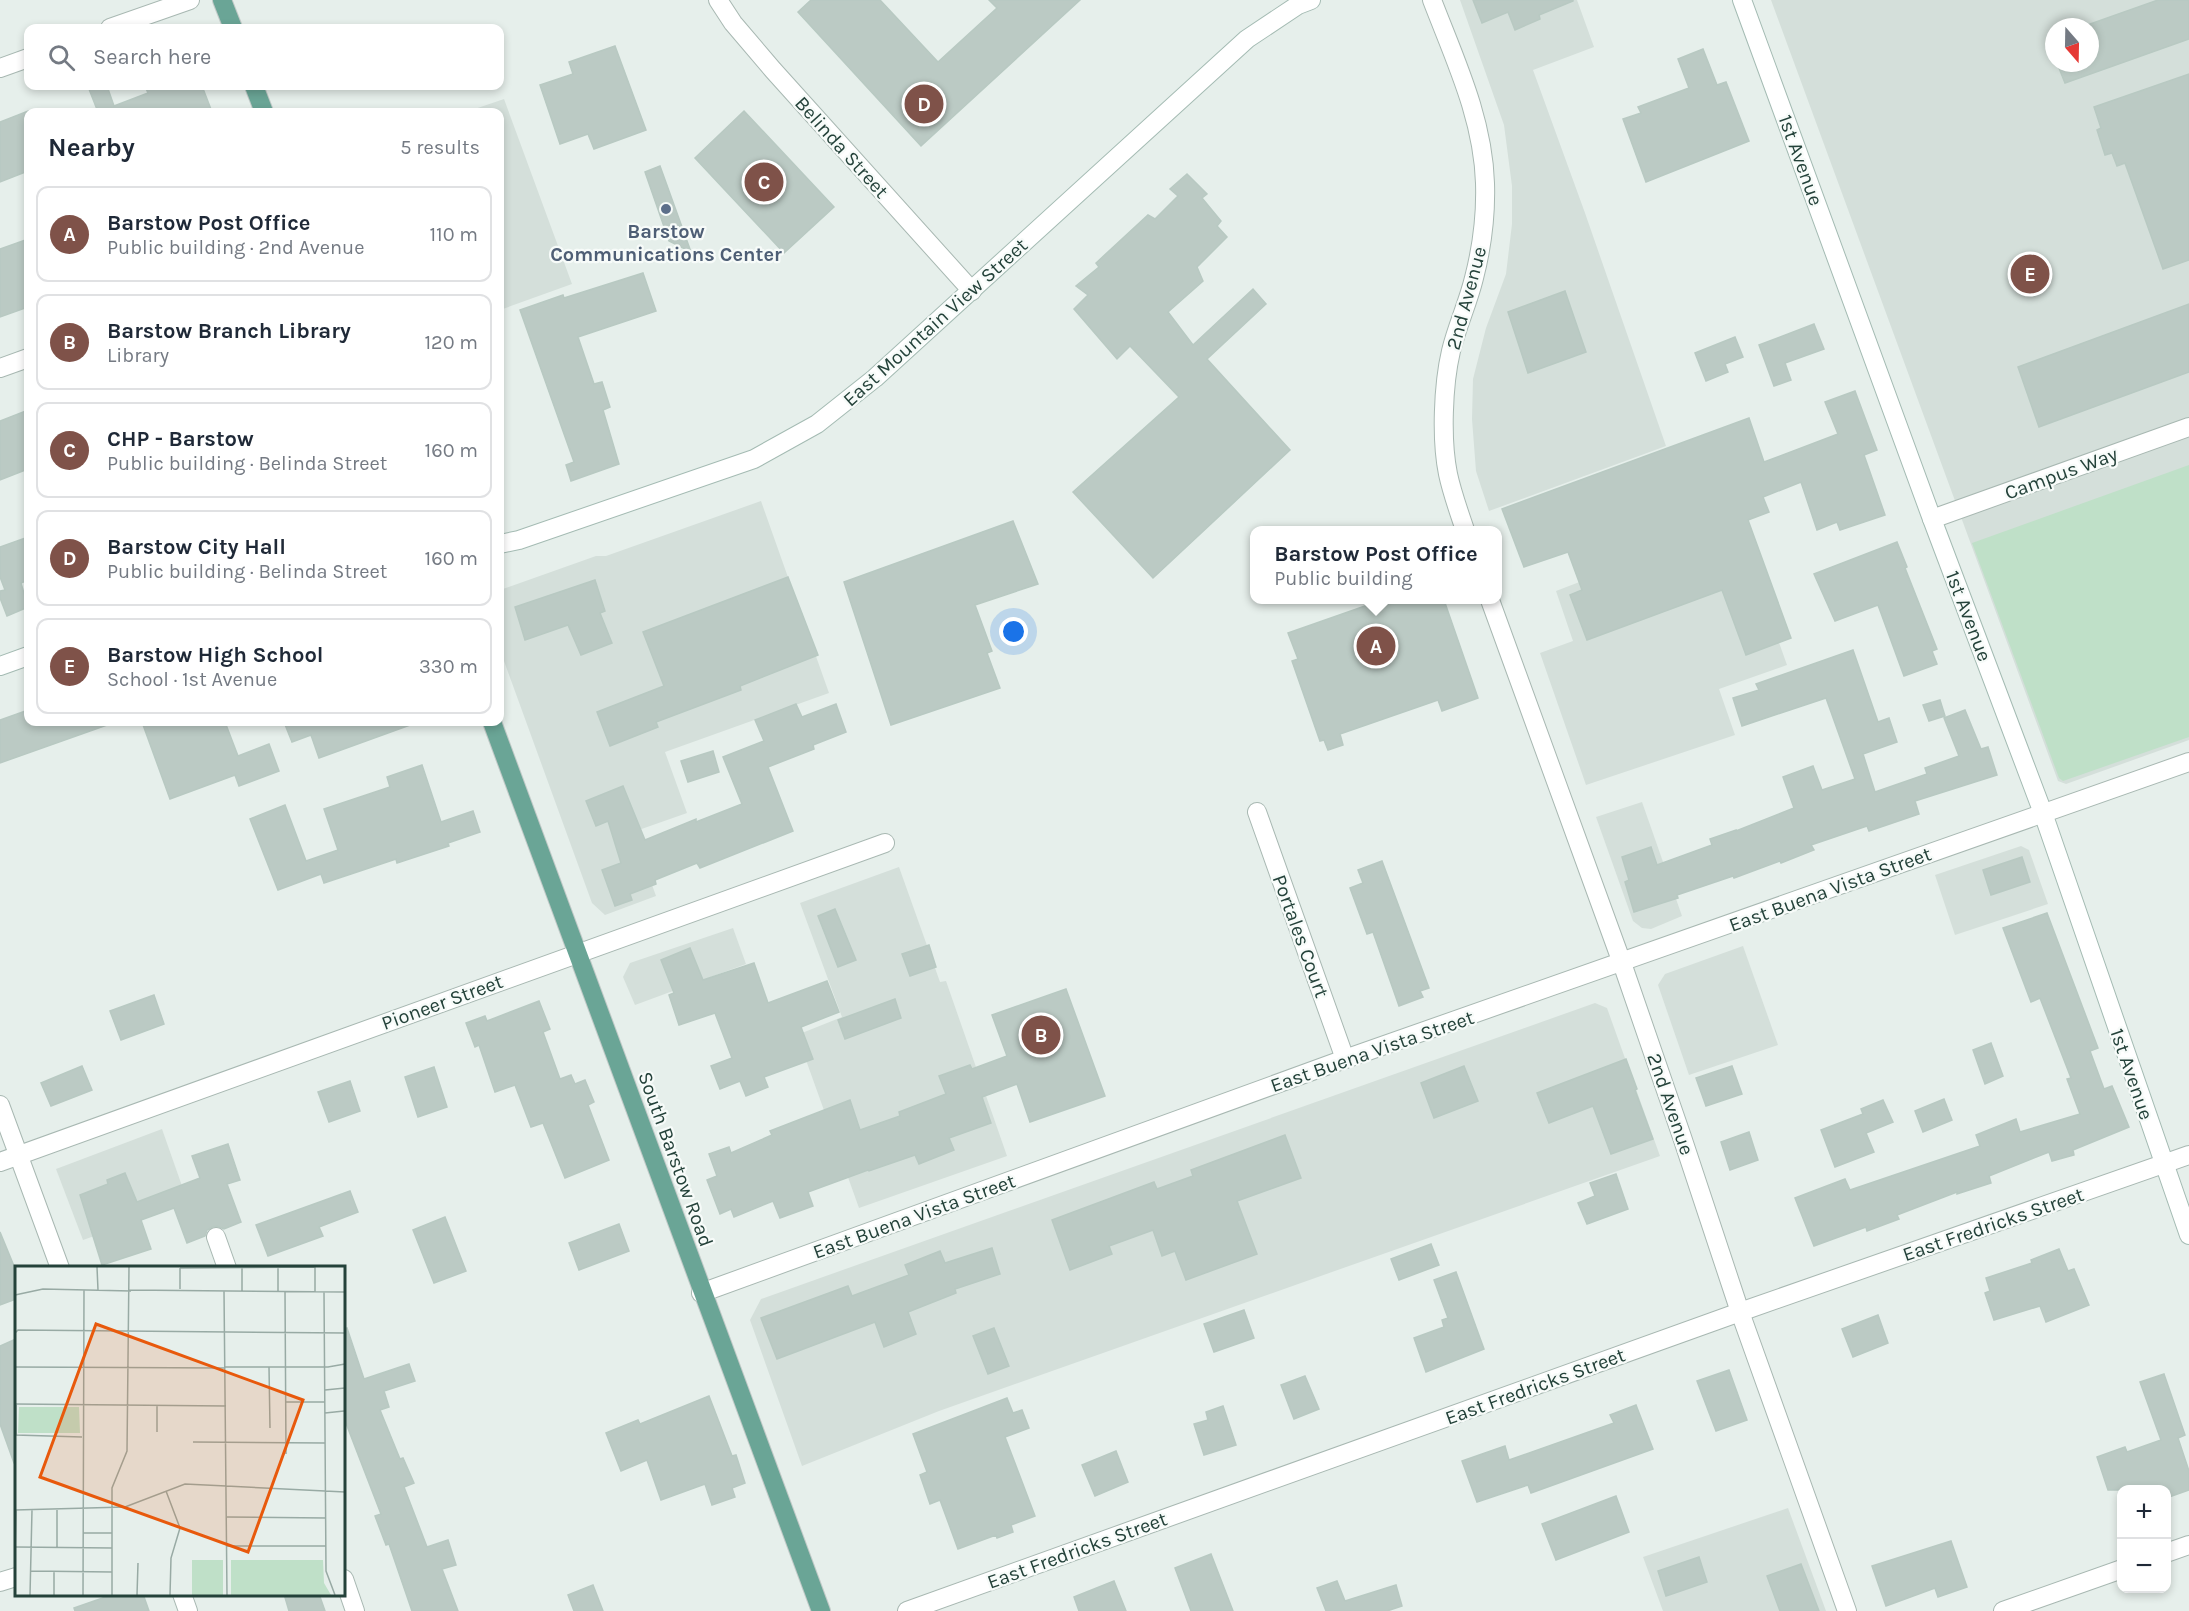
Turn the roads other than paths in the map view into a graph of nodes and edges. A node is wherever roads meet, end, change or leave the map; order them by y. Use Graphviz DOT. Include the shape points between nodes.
graph roads {
  1 [pos="190,0"];
  2 [pos="222,0"];
  3 [pos="718,0"];
  4 [pos="1311,0"];
  5 [pos="1432,0"];
  6 [pos="1742,0"];
  7 [pos="121,24"];
  8 [pos="231,24"];
  9 [pos="24,59"];
  10 [pos="0,68"];
  11 [pos="256,90"];
  12 [pos="262,108"];
  13 [pos="972,291"];
  14 [pos="24,359"];
  15 [pos="0,368"];
  16 [pos="2189,426"];
  17 [pos="1932,519"];
  18 [pos="1464,526"];
  19 [pos="504,543"];
  20 [pos="1491,604"];
  21 [pos="24,657"];
  22 [pos="0,666"];
  23 [pos="493,726"];
  24 [pos="2189,762"];
  25 [pos="1257,812"];
  26 [pos="2043,813"];
  27 [pos="885,843"];
  28 [pos="577,953"];
  29 [pos="1622,963"];
  30 [pos="1345,1059"];
  31 [pos="0,1105"];
  32 [pos="19,1155"];
  33 [pos="2189,1155"];
  34 [pos="0,1162"];
  35 [pos="2164,1164"];
  36 [pos="2189,1235"];
  37 [pos="216,1237"];
  38 [pos="59,1266"];
  39 [pos="226,1266"];
  40 [pos="701,1293"];
  41 [pos="1740,1312"];
  42 [pos="2189,1545"];
  43 [pos="2171,1551"];
  44 [pos="2117,1570"];
  45 [pos="15,1576"];
  46 [pos="0,1582"];
  47 [pos="345,1582"];
  48 [pos="183,1596"];
  49 [pos="188,1611"];
  50 [pos="355,1611"];
  51 [pos="821,1611"];
  52 [pos="907,1611"];
  53 [pos="1847,1611"];
  54 [pos="2003,1611"];
  1 -- 7 [label="street"];
  2 -- 8 [label="main road"];
  3 -- 13 [label="street, Belinda Street" via="773,70"];
  4 -- 13 [label="street, East Mountain View Street" via="1247,39"];
  5 -- 18 [label="street, 2nd Avenue" via="1471,100 1485,183 1483,229 1474,277 1450,352 1445,400 1448,474"];
  6 -- 17 [label="street, 1st Avenue"];
  9 -- 10 [label="street"];
  11 -- 12 [label="main road"];
  13 -- 19 [label="street, East Mountain View Street" via="875,378 817,424 783,444 754,459"];
  14 -- 15 [label="street"];
  16 -- 17 [label="street, Campus Way"];
  17 -- 26 [label="street, 1st Avenue"];
  20 -- 29 [label="street, 2nd Avenue"];
  21 -- 22 [label="street"];
  23 -- 28 [label="main road, South Barstow Road"];
  24 -- 26 [label="street, East Buena Vista Street"];
  25 -- 30 [label="street, Portales Court"];
  26 -- 29 [label="street, East Buena Vista Street"];
  26 -- 35 [label="street, 1st Avenue"];
  27 -- 28 [label="street, Pioneer Street"];
  28 -- 32 [label="street, Pioneer Street"];
  28 -- 40 [label="main road, South Barstow Road"];
  29 -- 30 [label="street, East Buena Vista Street"];
  29 -- 41 [label="street, 2nd Avenue"];
  30 -- 40 [label="street, East Buena Vista Street"];
  31 -- 32 [label="street"];
  32 -- 34 [label="street, Pioneer Street"];
  32 -- 38 [label="street"];
  33 -- 35 [label="street, East Fredricks Street"];
  35 -- 36 [label="street, 1st Avenue"];
  35 -- 41 [label="street, East Fredricks Street"];
  37 -- 39 [label="street"];
  40 -- 51 [label="main road, South Barstow Road"];
  41 -- 52 [label="street, East Fredricks Street"];
  41 -- 53 [label="street, 2nd Avenue"];
  42 -- 43 [label="street"];
  44 -- 54 [label="street"];
  45 -- 46 [label="street"];
  47 -- 50 [label="street"];
  48 -- 49 [label="street"];
}
